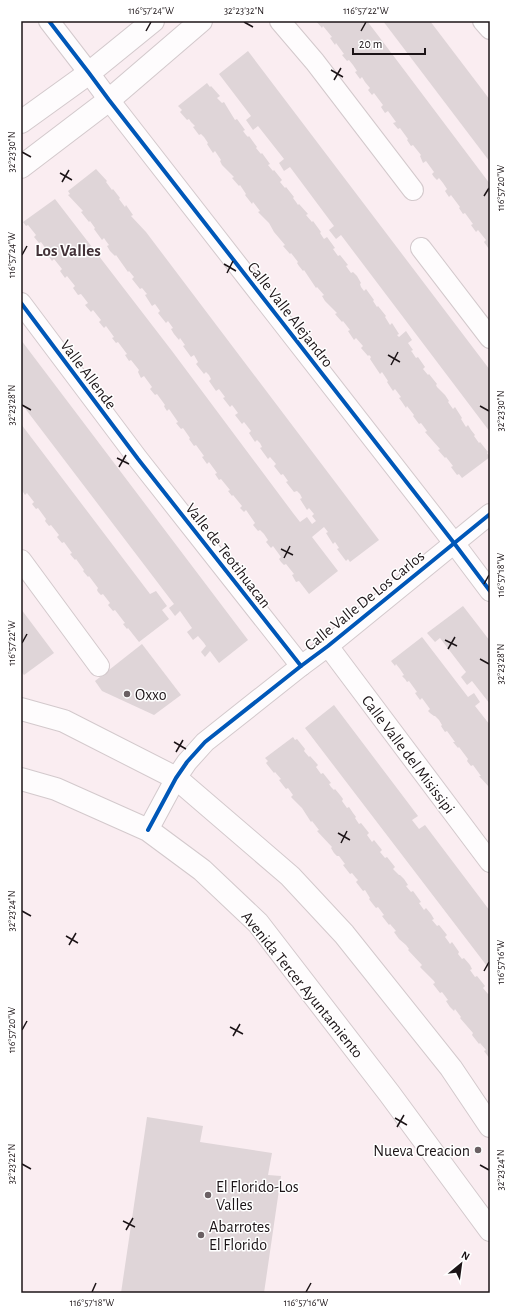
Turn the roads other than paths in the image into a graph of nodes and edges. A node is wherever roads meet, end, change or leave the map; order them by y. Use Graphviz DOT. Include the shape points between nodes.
graph roads {
  1 [pos="49,21"];
  2 [pos="153,21"];
  3 [pos="201,21"];
  4 [pos="280,21"];
  5 [pos="483,21"];
  6 [pos="490,29"];
  7 [pos="89,73"];
  8 [pos="109,100"];
  9 [pos="21,122"];
  10 [pos="21,167"];
  11 [pos="413,190"];
  12 [pos="420,248"];
  13 [pos="21,303"];
  14 [pos="490,338"];
  15 [pos="138,459"];
  16 [pos="490,514"];
  17 [pos="454,543"];
  18 [pos="21,560"];
  19 [pos="490,591"];
  20 [pos="328,646"];
  21 [pos="99,666"];
  22 [pos="301,666"];
  23 [pos="21,709"];
  24 [pos="176,778"];
  25 [pos="21,779"];
  26 [pos="148,830"];
  27 [pos="490,862"];
  28 [pos="490,1126"];
  29 [pos="490,1230"];
  1 -- 7 [label="street, Calle Valle Alejandro"];
  2 -- 7 [label="main road"];
  3 -- 8 [label="main road"];
  4 -- 11 [label="street" via="315,62"];
  5 -- 6 [label="street"];
  7 -- 8 [label="street, Calle Valle Alejandro"];
  7 -- 9 [label="main road"];
  8 -- 10 [label="main road"];
  8 -- 17 [label="street, Calle Valle Alejandro"];
  12 -- 14 [label="street"];
  13 -- 15 [label="street, Valle Allende"];
  15 -- 22 [label="street, Valle de Teotihuacan"];
  16 -- 17 [label="street, Calle Valle De Los Carlos"];
  17 -- 19 [label="street, Calle Valle Alejandro"];
  17 -- 20 [label="street, Calle Valle De Los Carlos"];
  18 -- 21 [label="street"];
  20 -- 22 [label="street, Calle Valle De Los Carlos"];
  20 -- 27 [label="street, Calle Valle del Misissipi"];
  22 -- 24 [label="street, Calle Valle De Los Carlos" via="206,742"];
  23 -- 24 [label="main road" via="64,721"];
  24 -- 26 [label="street, Calle Valle De Los Carlos"];
  24 -- 28 [label="main road" via="290,876 344,934 451,1068"];
  25 -- 26 [label="main road, Avenida Tercer Ayuntamiento" via="56,789"];
  26 -- 29 [label="main road, Avenida Tercer Ayuntamiento" via="202,870 258,923 390,1093"];
}
